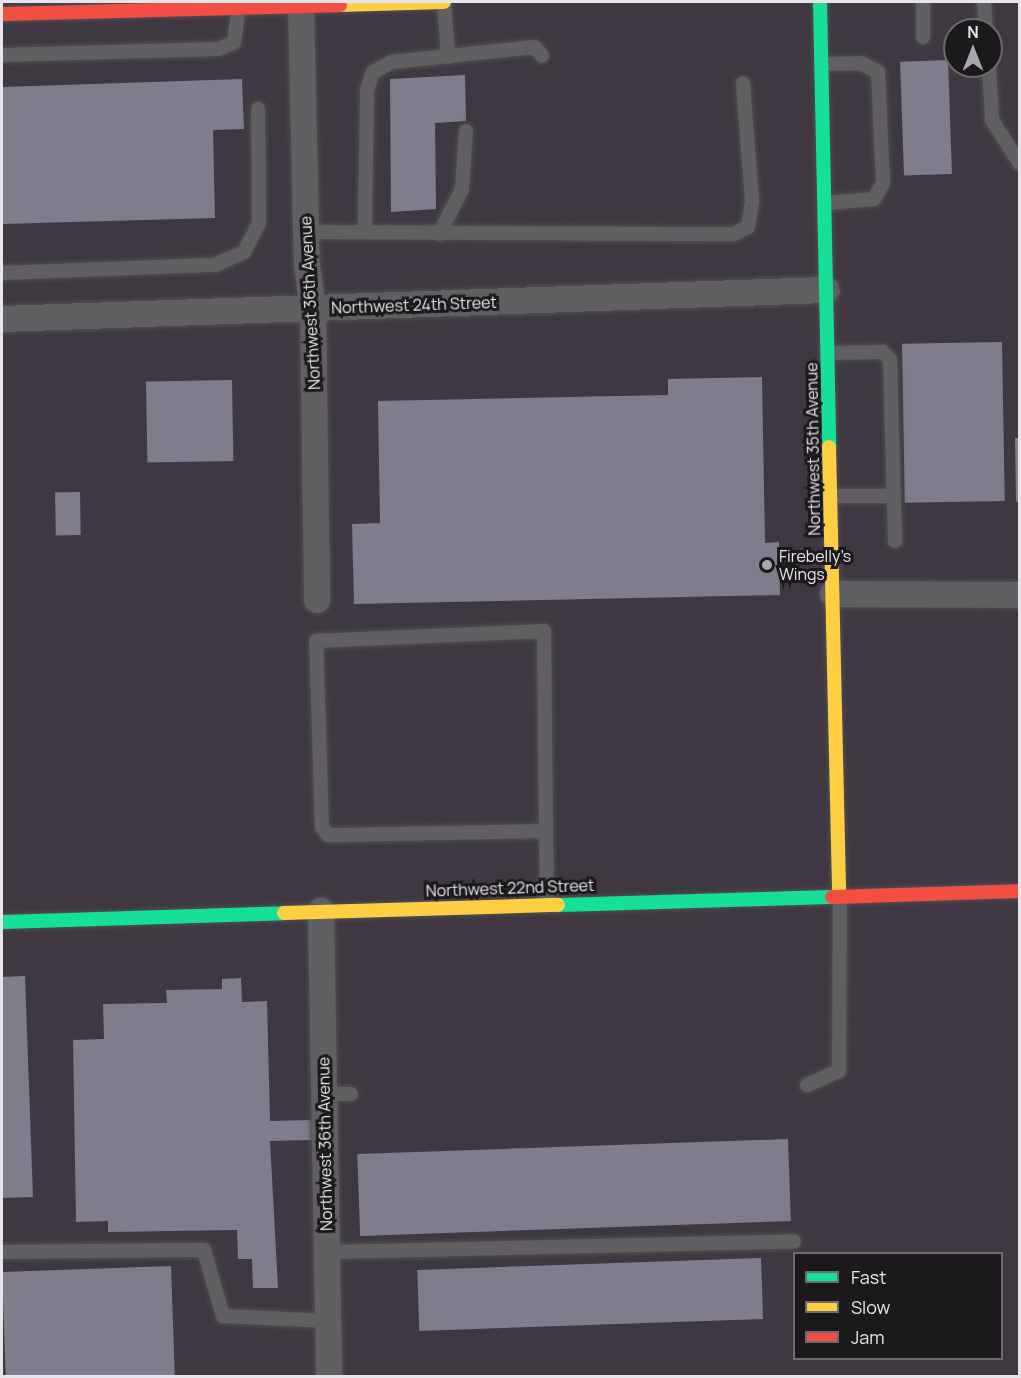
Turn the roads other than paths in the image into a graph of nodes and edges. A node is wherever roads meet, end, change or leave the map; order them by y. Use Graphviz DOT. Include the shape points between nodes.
graph roads {
  1 [pos="444,2"];
  2 [pos="820,2"];
  3 [pos="923,2"];
  4 [pos="984,2"];
  5 [pos="290,4"];
  6 [pos="122,6"];
  7 [pos="239,8"];
  8 [pos="2,14"];
  9 [pos="985,18"];
  10 [pos="923,37"];
  11 [pos="2,55"];
  12 [pos="542,56"];
  13 [pos="448,57"];
  14 [pos="822,64"];
  15 [pos="990,78"];
  16 [pos="743,82"];
  17 [pos="258,109"];
  18 [pos="466,131"];
  19 [pos="1020,164"];
  20 [pos="825,203"];
  21 [pos="365,231"];
  22 [pos="307,232"];
  23 [pos="439,234"];
  24 [pos="2,273"];
  25 [pos="826,290"];
  26 [pos="314,308"];
  27 [pos="2,319"];
  28 [pos="828,353"];
  29 [pos="831,496"];
  30 [pos="894,496"];
  31 [pos="895,541"];
  32 [pos="833,594"];
  33 [pos="1020,595"];
  34 [pos="317,600"];
  35 [pos="544,831"];
  36 [pos="1020,891"];
  37 [pos="839,895"];
  38 [pos="547,904"];
  39 [pos="321,911"];
  40 [pos="2,922"];
  41 [pos="807,1085"];
  42 [pos="324,1094"];
  43 [pos="351,1094"];
  44 [pos="794,1242"];
  45 [pos="2,1252"];
  46 [pos="327,1252"];
  47 [pos="328,1321"];
  48 [pos="329,1377"];
  1 -- 5 [label="street"];
  1 -- 13 [label="lane"];
  2 -- 14 [label="street, Northwest 35th Avenue"];
  3 -- 10 [label="lane"];
  4 -- 9 [label="lane"];
  5 -- 7 [label="street"];
  5 -- 22 [label="street, Northwest 36th Avenue"];
  6 -- 7 [label="street"];
  6 -- 8 [label="street"];
  7 -- 11 [label="lane" via="234,42 219,49"];
  12 -- 13 [label="lane" via="534,47"];
  13 -- 21 [label="lane" via="392,62 373,72 367,90"];
  14 -- 20 [label="street, Northwest 35th Avenue"];
  14 -- 20 [label="lane" via="861,63 878,72 882,138 882,193 874,199"];
  15 -- 19 [label="lane" via="993,120"];
  16 -- 23 [label="lane" via="752,201 748,226 734,234"];
  17 -- 24 [label="lane" via="259,223 244,252 215,265"];
  18 -- 23 [label="lane" via="462,189"];
  20 -- 25 [label="street, Northwest 35th Avenue"];
  21 -- 22 [label="lane"];
  21 -- 23 [label="lane"];
  22 -- 26 [label="street, Northwest 36th Avenue"];
  25 -- 26 [label="street, Northwest 24th Street"];
  25 -- 28 [label="street, Northwest 35th Avenue"];
  26 -- 27 [label="street, Northwest 24th Street"];
  26 -- 34 [label="street, Northwest 36th Avenue"];
  28 -- 29 [label="street, Northwest 35th Avenue"];
  28 -- 30 [label="lane" via="883,352 890,360"];
  29 -- 30 [label="lane"];
  29 -- 32 [label="street, Northwest 35th Avenue"];
  30 -- 31 [label="lane"];
  32 -- 33 [label="street"];
  32 -- 37 [label="street, Northwest 35th Avenue"];
  35 -- 35 [label="lane" via="544,631 316,641 322,827 328,835"];
  35 -- 38 [label="lane"];
  36 -- 37 [label="street, Northwest 22nd Street"];
  37 -- 38 [label="street, Northwest 22nd Street"];
  37 -- 41 [label="lane" via="839,1071"];
  38 -- 39 [label="street, Northwest 22nd Street"];
  39 -- 40 [label="street, Northwest 22nd Street"];
  39 -- 42 [label="street, Northwest 36th Avenue"];
  42 -- 43 [label="lane"];
  42 -- 46 [label="street, Northwest 36th Avenue"];
  44 -- 46 [label="lane"];
  45 -- 47 [label="lane" via="204,1250 223,1316"];
  46 -- 47 [label="street, Northwest 36th Avenue"];
  47 -- 48 [label="street, Northwest 36th Avenue"];
}
